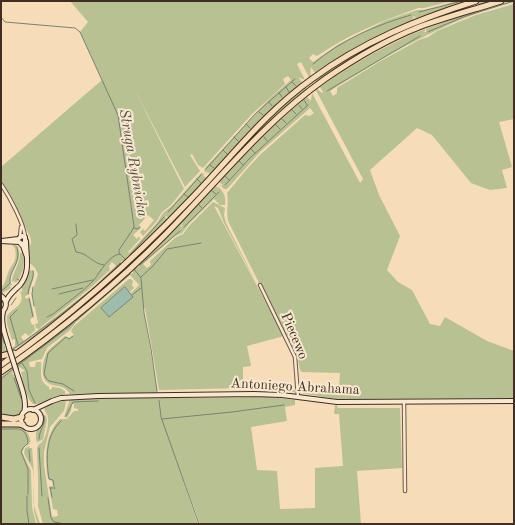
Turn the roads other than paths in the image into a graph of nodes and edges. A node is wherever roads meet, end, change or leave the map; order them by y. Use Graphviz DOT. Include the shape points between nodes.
graph roads {
  1 [pos="476,1"];
  2 [pos="501,1"];
  3 [pos="1,184"];
  4 [pos="21,240"];
  5 [pos="1,241"];
  6 [pos="260,285"];
  7 [pos="16,289"];
  8 [pos="1,296"];
  9 [pos="6,302"];
  10 [pos="2,312"];
  11 [pos="1,323"];
  12 [pos="4,328"];
  13 [pos="19,352"];
  14 [pos="1,356"];
  15 [pos="1,365"];
  16 [pos="1,373"];
  17 [pos="24,395"];
  18 [pos="298,397"];
  19 [pos="52,401"];
  20 [pos="514,401"];
  21 [pos="404,402"];
  22 [pos="32,410"];
  23 [pos="23,414"];
  24 [pos="40,416"];
  25 [pos="1,417"];
  26 [pos="1,424"];
  27 [pos="23,425"];
  28 [pos="405,491"];
  1 -- 13 [label="highway" via="389,33 350,53 309,81 262,121 191,200 131,260"];
  2 -- 16 [label="highway" via="408,32 368,52 313,88 258,136 135,264 74,317"];
  3 -- 4 [label="street" via="25,231"];
  4 -- 5 [label="main road"];
  4 -- 7 [label="main road" via="28,261 25,276"];
  6 -- 18 [label="street, Piecewo" via="295,357"];
  7 -- 8 [label="main road"];
  7 -- 9 [label="main road"];
  8 -- 9 [label="main road"];
  9 -- 10 [label="main road"];
  10 -- 12 [label="main road"];
  11 -- 12 [label="main road"];
  12 -- 17 [label="main road, bridge"];
  13 -- 14 [label="highway"];
  13 -- 15 [label="highway"];
  17 -- 22 [label="main road"];
  17 -- 23 [label="main road" via="26,409"];
  18 -- 19 [label="main road, Antoniego Abrahama" via="203,394 76,397"];
  18 -- 21 [label="main road, Antoniego Abrahama" via="337,402"];
  19 -- 22 [label="main road, Antoniego Abrahama"];
  19 -- 24 [label="main road" via="42,410"];
  20 -- 21 [label="main road, Antoniego Abrahama"];
  21 -- 28 [label="street"];
  22 -- 23 [label="main road"];
  22 -- 24 [label="main road"];
  23 -- 25 [label="highway" via="10,420"];
  23 -- 27 [label="main road"];
  24 -- 27 [label="main road" via="40,422 35,428 29,429"];
  26 -- 27 [label="highway"];
}
